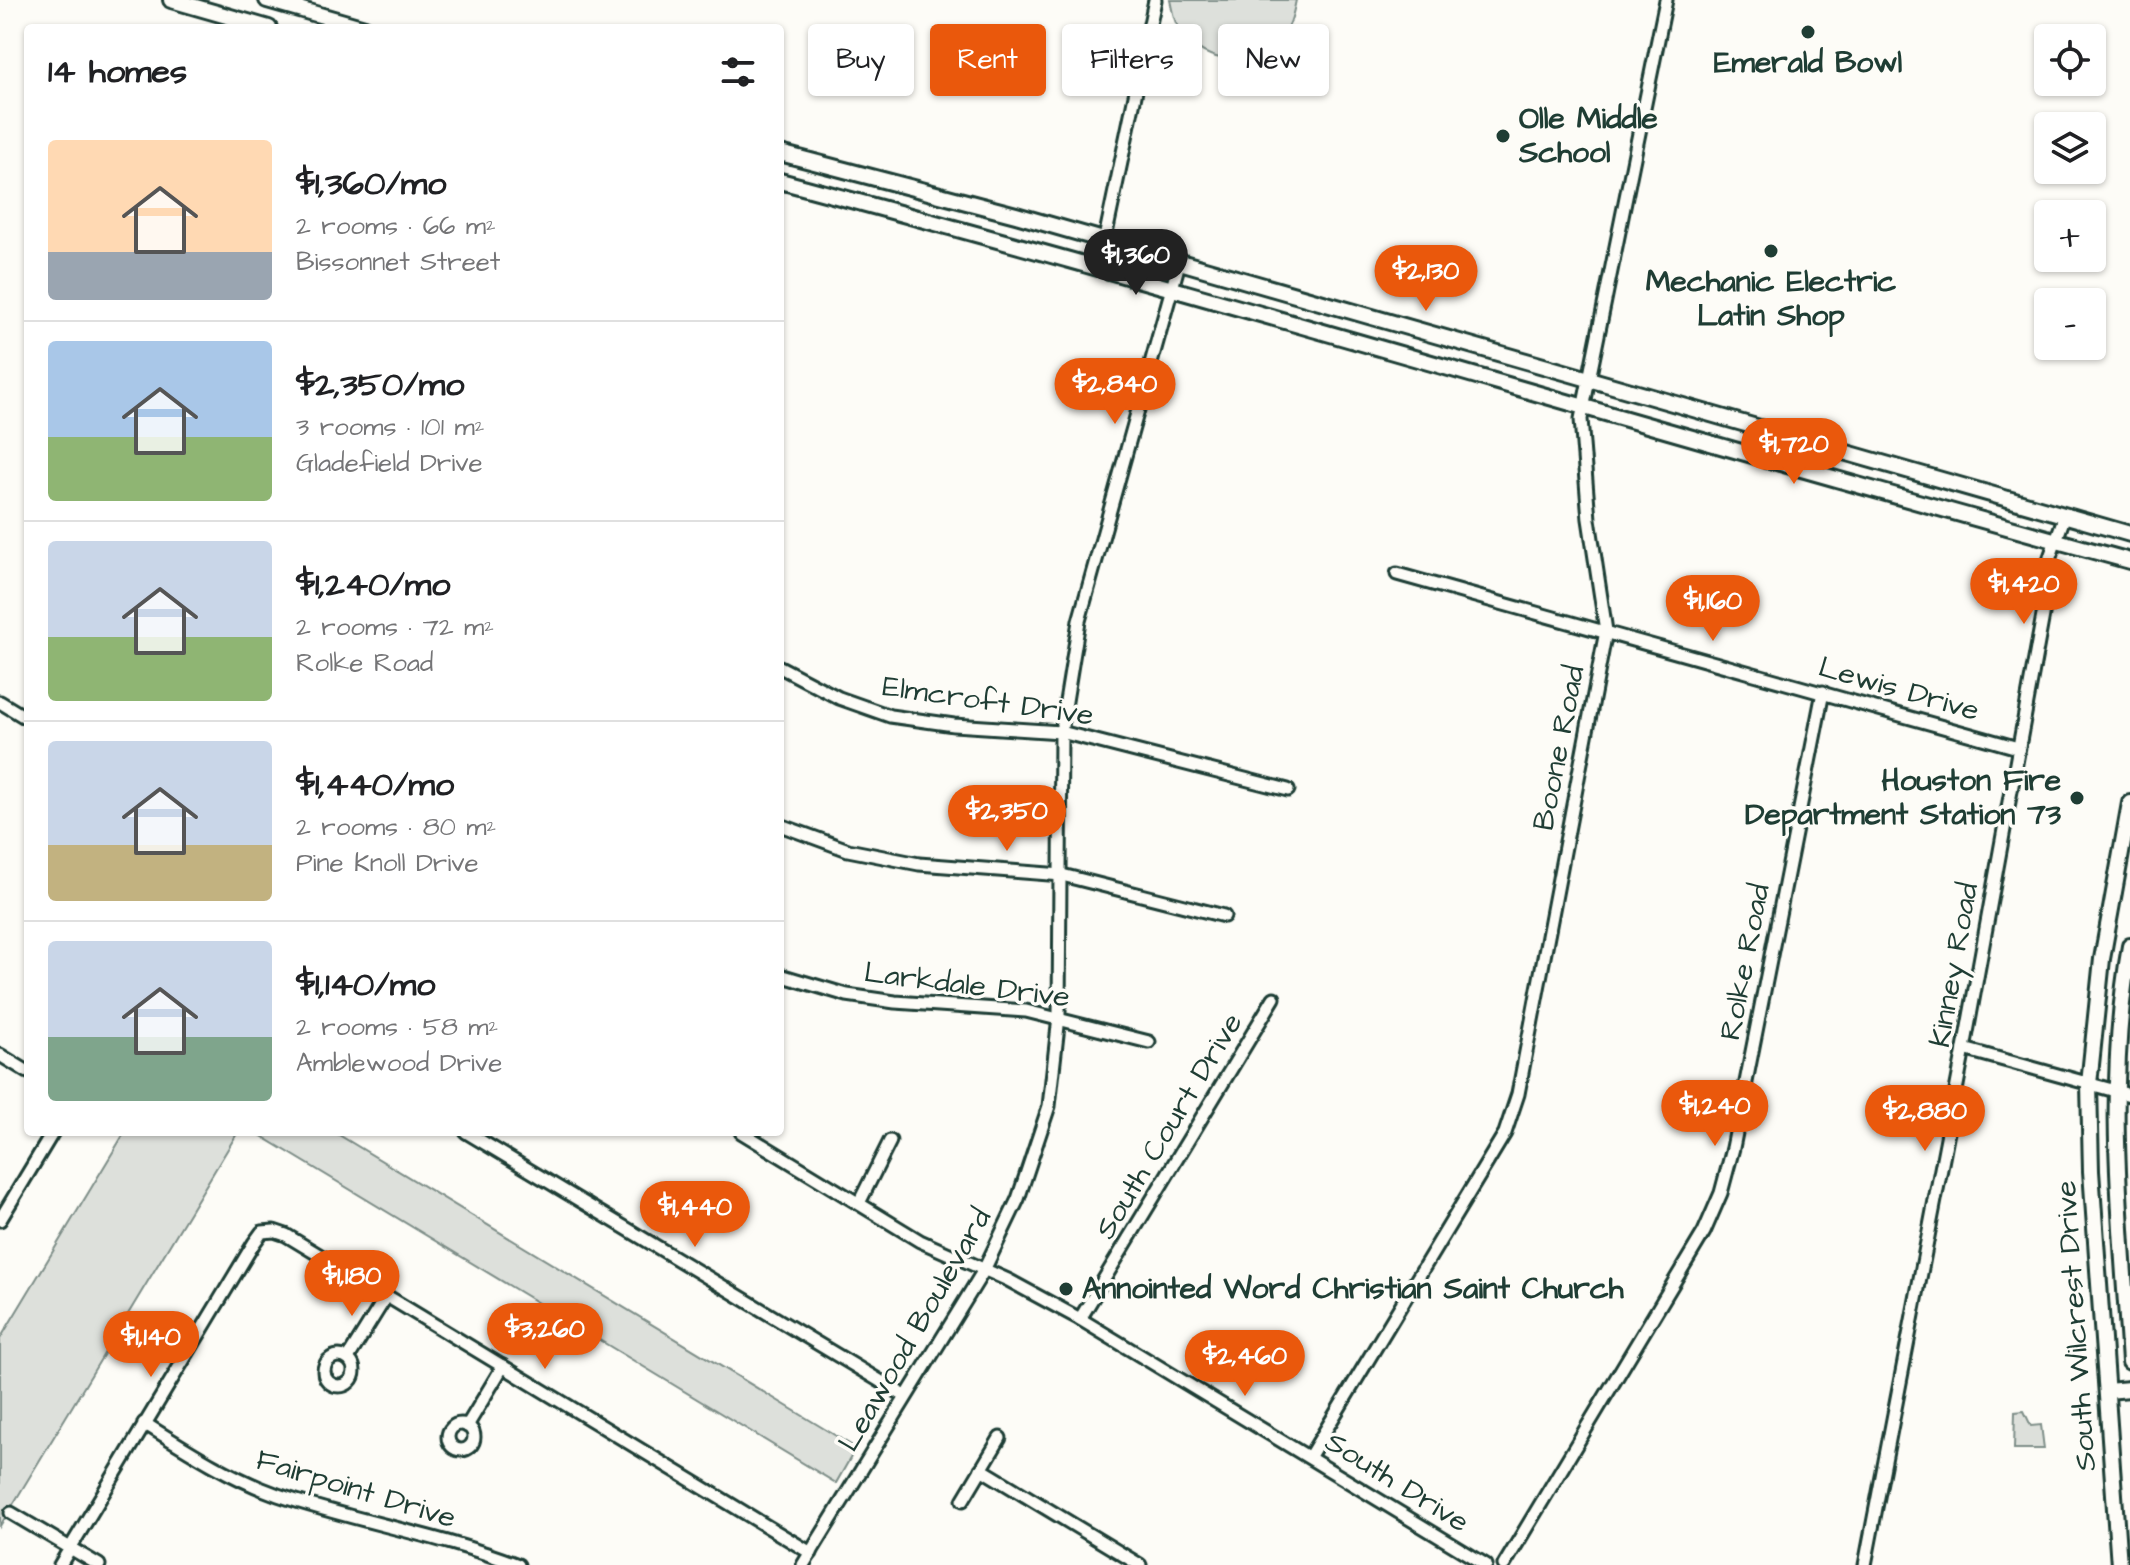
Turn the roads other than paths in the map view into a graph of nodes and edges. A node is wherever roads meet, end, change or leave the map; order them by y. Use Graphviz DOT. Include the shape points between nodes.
graph roads {
  1 [pos="171,0"];
  2 [pos="267,0"];
  3 [pos="1155,0"];
  4 [pos="1666,0"];
  5 [pos="322,22"];
  6 [pos="255,24"];
  7 [pos="784,154"];
  8 [pos="784,182"];
  9 [pos="915,188"];
  10 [pos="910,215"];
  11 [pos="1106,242"];
  12 [pos="1179,263"];
  13 [pos="1099,267"];
  14 [pos="1172,287"];
  15 [pos="1588,379"];
  16 [pos="1583,407"];
  17 [pos="1952,483"];
  18 [pos="1944,509"];
  19 [pos="2065,515"];
  20 [pos="2130,534"];
  21 [pos="2055,540"];
  22 [pos="2130,561"];
  23 [pos="1397,574"];
  24 [pos="1606,631"];
  25 [pos="784,669"];
  26 [pos="1823,692"];
  27 [pos="0,702"];
  28 [pos="24,717"];
  29 [pos="1061,732"];
  30 [pos="2018,748"];
  31 [pos="1288,790"];
  32 [pos="2130,806"];
  33 [pos="784,826"];
  34 [pos="1062,875"];
  35 [pos="1224,916"];
  36 [pos="2130,946"];
  37 [pos="784,976"];
  38 [pos="1274,998"];
  39 [pos="1059,1017"];
  40 [pos="1149,1042"];
  41 [pos="1964,1049"];
  42 [pos="0,1055"];
  43 [pos="24,1070"];
  44 [pos="2089,1084"];
  45 [pos="2123,1093"];
  46 [pos="50,1136"];
  47 [pos="473,1136"];
  48 [pos="748,1136"];
  49 [pos="890,1141"];
  50 [pos="859,1203"];
  51 [pos="2,1213"];
  52 [pos="984,1270"];
  53 [pos="387,1295"];
  54 [pos="1080,1319"];
  55 [pos="348,1358"];
  56 [pos="2130,1362"];
  57 [pos="503,1366"];
  58 [pos="2130,1389"];
  59 [pos="2107,1391"];
  60 [pos="905,1396"];
  61 [pos="144,1423"];
  62 [pos="467,1426"];
  63 [pos="1000,1438"];
  64 [pos="1310,1456"];
  65 [pos="981,1469"];
  66 [pos="963,1500"];
  67 [pos="11,1513"];
  68 [pos="2123,1536"];
  69 [pos="70,1548"];
  70 [pos="811,1553"];
  71 [pos="60,1565"];
  72 [pos="99,1565"];
  73 [pos="518,1565"];
  74 [pos="803,1565"];
  75 [pos="1140,1565"];
  76 [pos="1486,1565"];
  77 [pos="1504,1565"];
  78 [pos="1865,1565"];
  79 [pos="2119,1565"];
  1 -- 6 [label="main road"];
  2 -- 5 [label="main road"];
  3 -- 11 [label="street"];
  4 -- 15 [label="street, Boone Road"];
  7 -- 9 [label="main road"];
  8 -- 10 [label="main road"];
  9 -- 10 [label="main road"];
  9 -- 11 [label="main road"];
  10 -- 13 [label="main road"];
  11 -- 12 [label="main road"];
  11 -- 13 [label="street"];
  12 -- 14 [label="street, Leawood Boulevard"];
  12 -- 15 [label="main road"];
  13 -- 14 [label="main road"];
  14 -- 16 [label="main road"];
  14 -- 29 [label="street, Leawood Boulevard" via="1079,621"];
  15 -- 16 [label="street, Boone Road"];
  15 -- 17 [label="main road"];
  16 -- 18 [label="main road"];
  16 -- 24 [label="street, Boone Road" via="1589,519"];
  17 -- 18 [label="main road"];
  17 -- 19 [label="main road"];
  18 -- 21 [label="main road"];
  19 -- 20 [label="main road"];
  19 -- 21 [label="street, Kinney Road"];
  21 -- 22 [label="main road"];
  21 -- 30 [label="street, Kinney Road"];
  23 -- 24 [label="street, Lewis Drive"];
  24 -- 26 [label="street, Lewis Drive"];
  24 -- 64 [label="street, Boone Road" via="1518,1094 1505,1133"];
  25 -- 29 [label="street, Elmcroft Drive" via="839,698 890,716"];
  26 -- 30 [label="street, Lewis Drive"];
  26 -- 77 [label="street, Rolke Road" via="1721,1193 1704,1232"];
  27 -- 28 [label="street"];
  29 -- 31 [label="street, Elmcroft Drive"];
  29 -- 34 [label="street, Leawood Boulevard"];
  30 -- 41 [label="street, Kinney Road"];
  32 -- 44 [label="main road, South Wilcrest Drive" via="2102,959"];
  33 -- 34 [label="street" via="848,850 919,864"];
  34 -- 35 [label="street"];
  34 -- 39 [label="street, Leawood Boulevard"];
  36 -- 45 [label="main road, South Wilcrest Drive" via="2120,1025"];
  37 -- 39 [label="street, Larkdale Drive" via="847,995"];
  38 -- 54 [label="street, South Court Drive"];
  39 -- 40 [label="street, Larkdale Drive"];
  39 -- 52 [label="street, Leawood Boulevard" via="1049,1106 1018,1199"];
  41 -- 44 [label="street"];
  41 -- 78 [label="street, Kinney Road"];
  42 -- 43 [label="street"];
  44 -- 45 [label="street"];
  44 -- 59 [label="main road, South Wilcrest Drive"];
  45 -- 56 [label="main road, South Wilcrest Drive" via="2116,1172"];
  46 -- 51 [label="street"];
  47 -- 60 [label="street"];
  48 -- 50 [label="street, South Drive"];
  49 -- 50 [label="street"];
  50 -- 52 [label="street, South Drive" via="920,1241"];
  52 -- 54 [label="street, South Drive"];
  52 -- 60 [label="street, Leawood Boulevard"];
  53 -- 55 [label="street"];
  53 -- 57 [label="street"];
  53 -- 61 [label="street" via="286,1235 262,1232"];
  54 -- 64 [label="street, South Drive"];
  57 -- 62 [label="street"];
  57 -- 70 [label="street"];
  58 -- 59 [label="main road"];
  59 -- 68 [label="main road, South Wilcrest Drive"];
  60 -- 70 [label="street, Leawood Boulevard"];
  61 -- 69 [label="street"];
  61 -- 73 [label="street, Fairpoint Drive" via="258,1487"];
  63 -- 65 [label="street"];
  64 -- 76 [label="street, South Drive"];
  65 -- 66 [label="street"];
  65 -- 75 [label="street"];
  67 -- 69 [label="street"];
  68 -- 79 [label="main road, South Wilcrest Drive"];
  69 -- 71 [label="street"];
  69 -- 72 [label="street"];
  70 -- 74 [label="street, Leawood Boulevard"];
}
